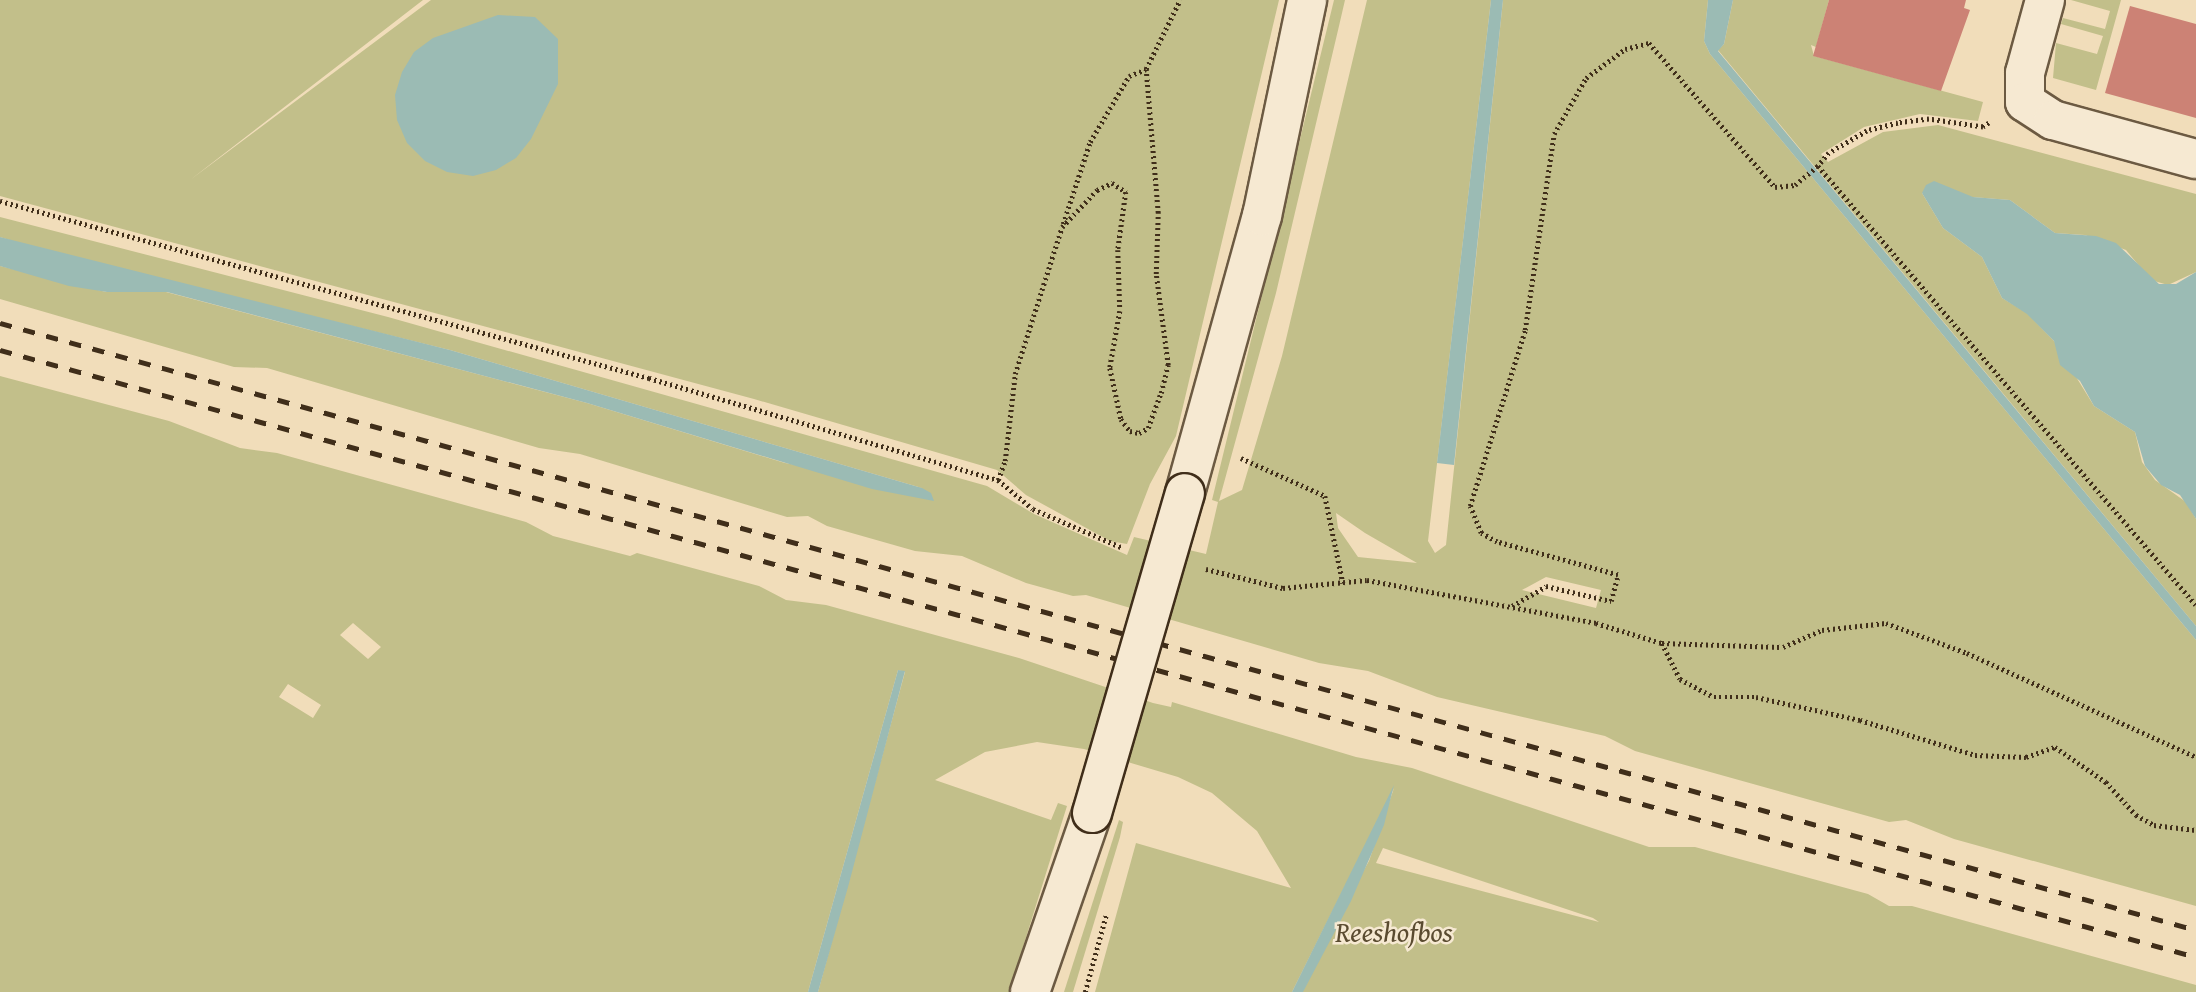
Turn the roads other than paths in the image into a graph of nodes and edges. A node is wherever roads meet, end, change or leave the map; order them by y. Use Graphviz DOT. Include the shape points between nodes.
graph roads {
  1 [pos="1307,0"];
  2 [pos="2045,0"];
  3 [pos="2196,159"];
  4 [pos="1030,992"];
  1 -- 4 [label="main road, bridge" via="1262,216 1185,493 1092,813"];
  2 -- 3 [label="main road" via="2025,74 2025,102 2053,120"];
}
